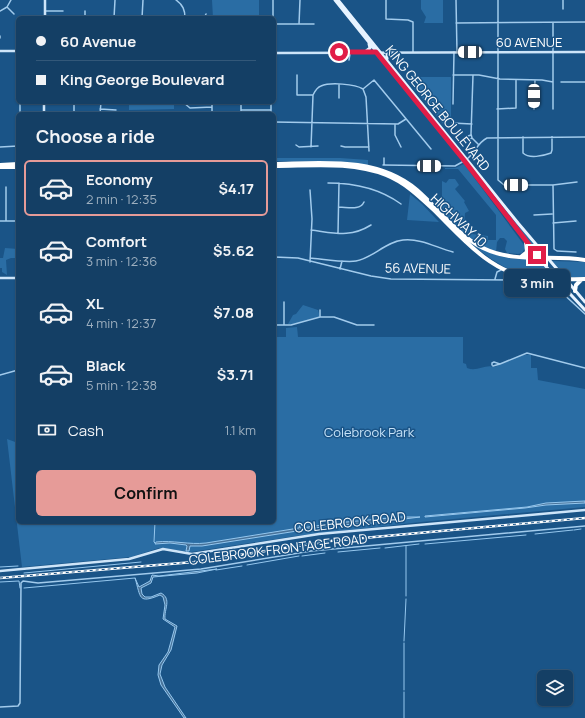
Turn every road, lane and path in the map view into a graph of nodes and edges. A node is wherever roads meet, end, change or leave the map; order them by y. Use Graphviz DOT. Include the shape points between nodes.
graph roads {
  1 [pos="12,0"];
  2 [pos="45,0"];
  3 [pos="115,0"];
  4 [pos="143,0"];
  5 [pos="176,0"];
  6 [pos="273,0"];
  7 [pos="300,0"];
  8 [pos="334,0"];
  9 [pos="338,0"];
  10 [pos="386,0"];
  11 [pos="456,0"];
  12 [pos="498,0"];
  13 [pos="563,0"];
  14 [pos="7,7"];
  15 [pos="563,9"];
  16 [pos="0,11"];
  17 [pos="45,11"];
  18 [pos="63,11"];
  19 [pos="85,11"];
  20 [pos="14,14"];
  21 [pos="45,16"];
  22 [pos="85,16"];
  23 [pos="114,16"];
  24 [pos="142,16"];
  25 [pos="184,16"];
  26 [pos="273,16"];
  27 [pos="553,22"];
  28 [pos="585,22"];
  29 [pos="456,23"];
  30 [pos="498,23"];
  31 [pos="276,24"];
  32 [pos="300,24"];
  33 [pos="314,24"];
  34 [pos="368,42"];
  35 [pos="0,51"];
  36 [pos="16,51"];
  37 [pos="276,52"];
  38 [pos="350,52"];
  39 [pos="365,52"];
  40 [pos="378,52"];
  41 [pos="391,52"];
  42 [pos="413,52"];
  43 [pos="455,52"];
  44 [pos="498,52"];
  45 [pos="553,52"];
  46 [pos="585,52"];
  47 [pos="349,60"];
  48 [pos="387,61"];
  49 [pos="297,75"];
  50 [pos="453,75"];
  51 [pos="473,75"];
  52 [pos="497,79"];
  53 [pos="516,80"];
  54 [pos="534,80"];
  55 [pos="553,82"];
  56 [pos="560,82"];
  57 [pos="585,82"];
  58 [pos="339,85"];
  59 [pos="363,89"];
  60 [pos="313,95"];
  61 [pos="339,98"];
  62 [pos="101,104"];
  63 [pos="185,104"];
  64 [pos="241,104"];
  65 [pos="272,104"];
  66 [pos="453,104"];
  67 [pos="212,107"];
  68 [pos="100,109"];
  69 [pos="497,109"];
  70 [pos="534,109"];
  71 [pos="553,109"];
  72 [pos="116,110"];
  73 [pos="241,110"];
  74 [pos="271,110"];
  75 [pos="212,112"];
  76 [pos="406,119"];
  77 [pos="276,123"];
  78 [pos="311,123"];
  79 [pos="368,123"];
  80 [pos="452,123"];
  81 [pos="395,124"];
  82 [pos="472,124"];
  83 [pos="471,136"];
  84 [pos="523,137"];
  85 [pos="552,137"];
  86 [pos="585,137"];
  87 [pos="472,138"];
  88 [pos="497,138"];
  89 [pos="478,144"];
  90 [pos="16,146"];
  91 [pos="296,146"];
  92 [pos="318,146"];
  93 [pos="341,146"];
  94 [pos="0,147"];
  95 [pos="311,147"];
  96 [pos="368,147"];
  97 [pos="401,147"];
  98 [pos="431,149"];
  99 [pos="369,151"];
  100 [pos="384,158"];
  101 [pos="466,160"];
  102 [pos="276,165"];
  103 [pos="276,165"];
  104 [pos="0,166"];
  105 [pos="16,166"];
  106 [pos="577,182"];
  107 [pos="328,183"];
  108 [pos="339,183"];
  109 [pos="552,185"];
  110 [pos="6,187"];
  111 [pos="310,190"];
  112 [pos="364,202"];
  113 [pos="401,204"];
  114 [pos="339,207"];
  115 [pos="552,214"];
  116 [pos="534,216"];
  117 [pos="0,221"];
  118 [pos="6,221"];
  119 [pos="16,221"];
  120 [pos="576,221"];
  121 [pos="553,223"];
  122 [pos="371,225"];
  123 [pos="311,230"];
  124 [pos="338,233"];
  125 [pos="526,242"];
  126 [pos="453,252"];
  127 [pos="576,252"];
  128 [pos="276,257"];
  129 [pos="518,257"];
  130 [pos="310,258"];
  131 [pos="539,258"];
  132 [pos="548,258"];
  133 [pos="585,260"];
  134 [pos="342,261"];
  135 [pos="310,262"];
  136 [pos="340,269"];
  137 [pos="500,270"];
  138 [pos="0,278"];
  139 [pos="16,278"];
  140 [pos="556,279"];
  141 [pos="565,279"];
  142 [pos="583,279"];
  143 [pos="495,280"];
  144 [pos="575,291"];
  145 [pos="284,302"];
  146 [pos="585,302"];
  147 [pos="320,310"];
  148 [pos="585,310"];
  149 [pos="585,314"];
  150 [pos="320,317"];
  151 [pos="276,325"];
  152 [pos="284,325"];
  153 [pos="374,326"];
  154 [pos="500,364"];
  155 [pos="585,368"];
  156 [pos="16,371"];
  157 [pos="0,375"];
  158 [pos="585,510"];
  159 [pos="585,526"];
  160 [pos="0,571"];
  161 [pos="0,707"];
  1 -- 14 [label="street"];
  2 -- 17 [label="street"];
  3 -- 23 [label="street"];
  4 -- 24 [label="street"];
  5 -- 25 [label="street" via="182,4"];
  6 -- 26 [label="street"];
  7 -- 32 [label="street"];
  8 -- 34 [label="main road, KING GEORGE BOULEVARD"];
  9 -- 40 [label="main road, KING GEORGE BOULEVARD"];
  10 -- 42 [label="street" via="386,20 412,21"];
  11 -- 29 [label="street"];
  12 -- 30 [label="street"];
  13 -- 15 [label="street"];
  14 -- 16 [label="street"];
  14 -- 20 [label="street"];
  17 -- 18 [label="street"];
  17 -- 21 [label="street"];
  19 -- 22 [label="street"];
  27 -- 28 [label="street"];
  27 -- 30 [label="street"];
  27 -- 45 [label="street"];
  29 -- 30 [label="street"];
  29 -- 43 [label="street"];
  30 -- 44 [label="street"];
  31 -- 32 [label="street"];
  32 -- 33 [label="street"];
  34 -- 39 [label="main road" via="370,48"];
  34 -- 40 [label="main road, KING GEORGE BOULEVARD"];
  35 -- 36 [label="street"];
  37 -- 38 [label="street, 60 AVENUE"];
  38 -- 39 [label="street, 60 AVENUE"];
  38 -- 47 [label="street"];
  39 -- 40 [label="street, 60 AVENUE"];
  40 -- 41 [label="street, 60 AVENUE"];
  40 -- 48 [label="main road, KING GEORGE BOULEVARD"];
  40 -- 101 [label="main road, KING GEORGE BOULEVARD"];
  41 -- 42 [label="street, 60 AVENUE"];
  41 -- 48 [label="main road" via="387,55"];
  42 -- 43 [label="street, 60 AVENUE"];
  43 -- 44 [label="street, 60 AVENUE"];
  43 -- 50 [label="street"];
  44 -- 45 [label="street, 60 AVENUE"];
  44 -- 52 [label="street"];
  45 -- 46 [label="street, 60 AVENUE"];
  45 -- 55 [label="street"];
  48 -- 101 [label="main road, KING GEORGE BOULEVARD"];
  49 -- 60 [label="street" via="297,95"];
  50 -- 51 [label="street"];
  50 -- 66 [label="street"];
  51 -- 52 [label="street"];
  51 -- 82 [label="street"];
  52 -- 53 [label="street"];
  52 -- 69 [label="street"];
  53 -- 54 [label="street"];
  53 -- 69 [label="street" via="516,109"];
  54 -- 55 [label="street"];
  54 -- 70 [label="street"];
  55 -- 71 [label="street"];
  56 -- 57 [label="street"];
  58 -- 59 [label="street" via="354,85"];
  58 -- 60 [label="street" via="317,88"];
  58 -- 61 [label="street"];
  59 -- 76 [label="street" via="374,80"];
  59 -- 79 [label="street"];
  60 -- 78 [label="street"];
  62 -- 68 [label="street"];
  63 -- 67 [label="street" via="190,108"];
  64 -- 73 [label="street"];
  65 -- 74 [label="street"];
  67 -- 75 [label="street"];
  68 -- 72 [label="street"];
  69 -- 88 [label="street"];
  73 -- 74 [label="street"];
  76 -- 81 [label="street"];
  76 -- 98 [label="street"];
  77 -- 78 [label="street"];
  78 -- 79 [label="street"];
  78 -- 95 [label="street"];
  79 -- 81 [label="street"];
  79 -- 96 [label="street"];
  80 -- 82 [label="street"];
  81 -- 97 [label="street" via="395,135"];
  82 -- 83 [label="street"];
  83 -- 87 [label="street"];
  83 -- 87 [label="street" via="467,139"];
  84 -- 85 [label="street"];
  84 -- 85 [label="street" via="524,155 540,156 551,153"];
  84 -- 88 [label="street"];
  85 -- 86 [label="street"];
  87 -- 89 [label="street"];
  88 -- 89 [label="street" via="487,138"];
  88 -- 109 [label="street" via="497,178 501,184"];
  89 -- 101 [label="street" via="474,153"];
  90 -- 94 [label="street"];
  91 -- 95 [label="street"];
  92 -- 95 [label="street"];
  93 -- 96 [label="street"];
  96 -- 99 [label="street"];
  100 -- 101 [label="street" via="384,165 455,166"];
  101 -- 125 [label="main road, KING GEORGE BOULEVARD"];
  101 -- 132 [label="main road, KING GEORGE BOULEVARD"];
  102 -- 129 [label="highway, HIGHWAY 10" via="354,164 387,173 404,180 416,189 474,243 497,254"];
  103 -- 137 [label="highway, HIGHWAY 10" via="352,167 387,176 411,190 478,253"];
  104 -- 105 [label="highway"];
  106 -- 109 [label="street"];
  107 -- 108 [label="street"];
  108 -- 113 [label="street" via="373,189"];
  108 -- 114 [label="street"];
  109 -- 115 [label="street"];
  110 -- 118 [label="street"];
  111 -- 123 [label="street"];
  112 -- 114 [label="street" via="358,208"];
  114 -- 124 [label="street"];
  115 -- 116 [label="street"];
  115 -- 121 [label="street"];
  117 -- 118 [label="street"];
  118 -- 119 [label="street"];
  120 -- 121 [label="street"];
  121 -- 127 [label="street" via="555,250"];
  122 -- 124 [label="street" via="353,234"];
  123 -- 124 [label="street"];
  123 -- 130 [label="street"];
  125 -- 129 [label="highway" via="527,252"];
  125 -- 131 [label="main road, KING GEORGE BOULEVARD"];
  126 -- 134 [label="street" via="418,241 403,240 389,244 361,260"];
  128 -- 135 [label="street, 56 AVENUE"];
  129 -- 131 [label="highway, HIGHWAY 10"];
  130 -- 134 [label="street"];
  130 -- 135 [label="street"];
  131 -- 132 [label="highway, HIGHWAY 10"];
  131 -- 140 [label="main road, KING GEORGE BOULEVARD"];
  132 -- 133 [label="highway, HIGHWAY 10"];
  132 -- 141 [label="main road, KING GEORGE BOULEVARD"];
  134 -- 136 [label="street"];
  135 -- 136 [label="street, 56 AVENUE"];
  136 -- 143 [label="street, 56 AVENUE" via="391,279"];
  137 -- 140 [label="highway, HIGHWAY 10" via="531,278"];
  137 -- 143 [label="street"];
  138 -- 139 [label="street"];
  140 -- 141 [label="highway, HIGHWAY 10"];
  140 -- 148 [label="main road, KING GEORGE BOULEVARD"];
  141 -- 142 [label="highway, HIGHWAY 10"];
  141 -- 144 [label="main road, KING GEORGE BOULEVARD"];
  142 -- 144 [label="highway" via="576,285"];
  143 -- 149 [label="street, 56 AVENUE" via="550,285 561,291"];
  144 -- 146 [label="main road, KING GEORGE BOULEVARD"];
  145 -- 152 [label="street"];
  147 -- 150 [label="street"];
  150 -- 152 [label="street"];
  150 -- 153 [label="street"];
  151 -- 152 [label="street"];
  154 -- 155 [label="street" via="527,353"];
  156 -- 157 [label="street"];
  158 -- 160 [label="street, COLEBROOK ROAD" via="319,534 192,554 163,549 129,559"];
  159 -- 161 [label="street, COLEBROOK FRONTAGE ROAD" via="311,551 201,569 38,583 24,580 20,703 15,708"];
}
